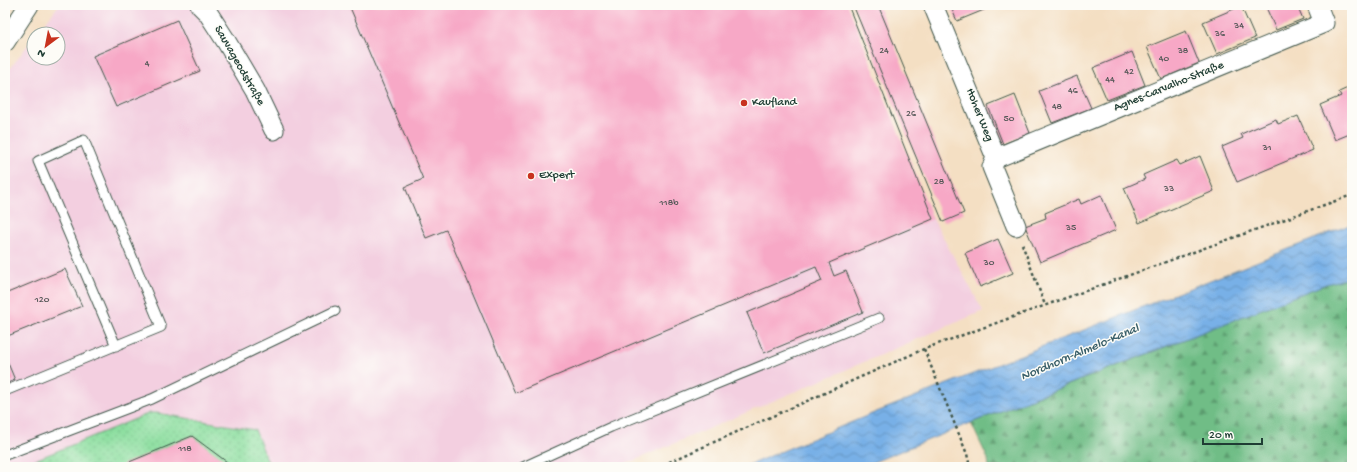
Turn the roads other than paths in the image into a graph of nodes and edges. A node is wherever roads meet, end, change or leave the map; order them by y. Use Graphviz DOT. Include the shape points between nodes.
graph roads {
  1 [pos="29,5"];
  2 [pos="200,5"];
  3 [pos="933,5"];
  4 [pos="1317,5"];
  5 [pos="5,42"];
  6 [pos="274,130"];
  7 [pos="996,158"];
  8 [pos="1016,226"];
  9 [pos="335,311"];
  10 [pos="879,318"];
  11 [pos="116,346"];
  12 [pos="5,391"];
  13 [pos="5,454"];
  14 [pos="523,467"];
  1 -- 5 [label="street"];
  2 -- 6 [label="street, Sauvageodstraße" via="226,41 255,90"];
  3 -- 7 [label="street, Hoher Weg"];
  4 -- 7 [label="street, Agnes-Carvalho-Straße" via="1324,23"];
  7 -- 8 [label="street, Hoher Weg" via="992,167"];
  9 -- 13 [label="lane" via="152,399"];
  10 -- 14 [label="lane" via="611,427"];
  11 -- 11 [label="lane" via="162,327 84,140 38,161"];
  11 -- 12 [label="lane"];
}
